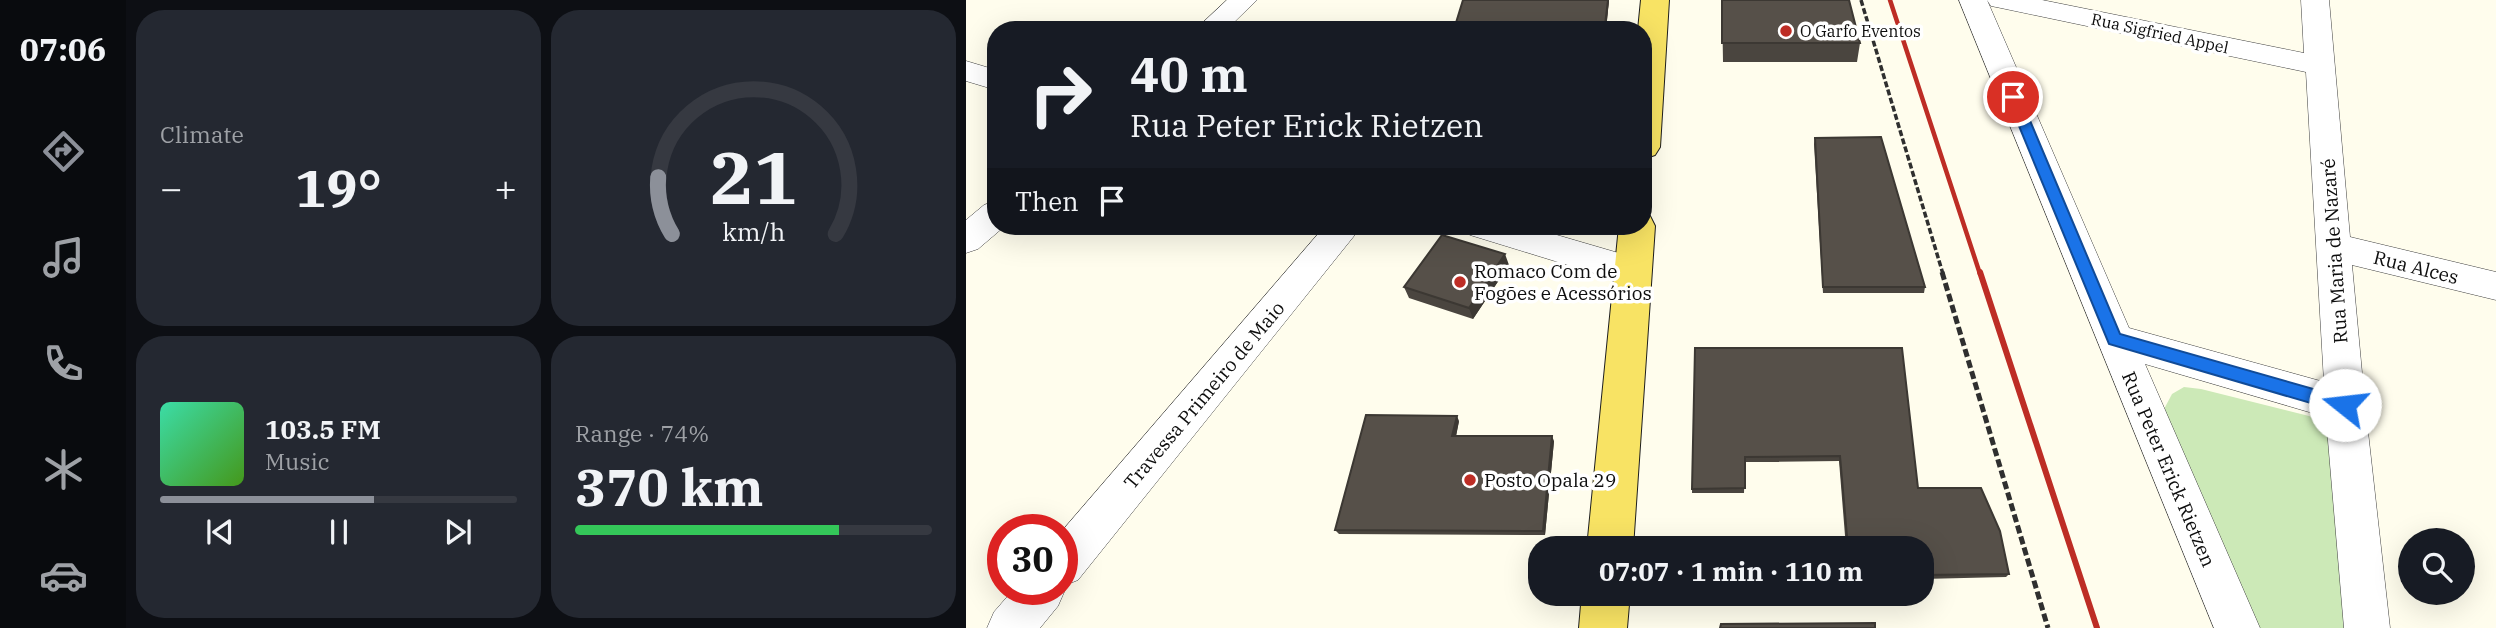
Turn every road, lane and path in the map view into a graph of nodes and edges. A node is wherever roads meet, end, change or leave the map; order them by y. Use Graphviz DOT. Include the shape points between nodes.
graph roads {
  1 [pos="1243,0"];
  2 [pos="1655,0"];
  3 [pos="1861,0"];
  4 [pos="1973,0"];
  5 [pos="2001,0"];
  6 [pos="2315,0"];
  7 [pos="1219,21"];
  8 [pos="1652,37"];
  9 [pos="2319,65"];
  10 [pos="966,71"];
  11 [pos="987,77"];
  12 [pos="987,222"];
  13 [pos="1337,235"];
  14 [pos="1512,235"];
  15 [pos="1636,235"];
  16 [pos="966,240"];
  17 [pos="2335,247"];
  18 [pos="1633,271"];
  19 [pos="2496,286"];
  20 [pos="2114,339"];
  21 [pos="2345,405"];
  22 [pos="1611,536"];
  23 [pos="1078,546"];
  24 [pos="1029,605"];
  25 [pos="1605,606"];
  26 [pos="1010,628"];
  27 [pos="1603,628"];
  28 [pos="2048,628"];
  29 [pos="2237,628"];
  30 [pos="2367,628"];
  1 -- 7 [label="street"];
  2 -- 8 [label="main road"];
  3 -- 28 [label="path"];
  4 -- 20 [label="street, Rua Peter Erick Rietzen"];
  5 -- 9 [label="street, Rua Sigfried Appel"];
  6 -- 9 [label="street, Rua Maria de Nazaré"];
  9 -- 17 [label="street, Rua Maria de Nazaré"];
  10 -- 11 [label="street"];
  12 -- 16 [label="street"];
  13 -- 23 [label="street, Travessa Primeiro de Maio"];
  14 -- 18 [label="street"];
  15 -- 18 [label="main road"];
  17 -- 19 [label="street, Rua Alces"];
  17 -- 21 [label="street, Rua Maria de Nazaré"];
  18 -- 22 [label="main road"];
  20 -- 21 [label="street"];
  20 -- 29 [label="street, Rua Peter Erick Rietzen"];
  21 -- 30 [label="street, Rua Maria de Nazaré"];
  24 -- 26 [label="street"];
  25 -- 27 [label="main road"];
}
